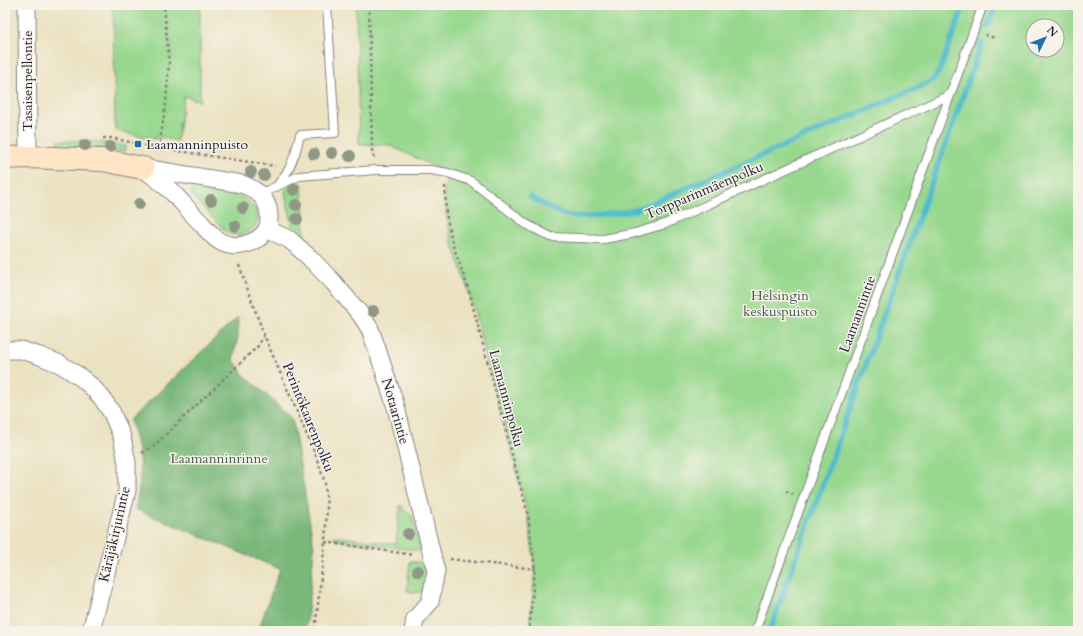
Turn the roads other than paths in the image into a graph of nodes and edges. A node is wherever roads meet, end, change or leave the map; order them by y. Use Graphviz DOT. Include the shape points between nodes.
graph roads {
  1 [pos="27,5"];
  2 [pos="327,5"];
  3 [pos="983,5"];
  4 [pos="950,96"];
  5 [pos="28,157"];
  6 [pos="5,158"];
  7 [pos="144,168"];
  8 [pos="277,186"];
  9 [pos="260,194"];
  10 [pos="267,229"];
  11 [pos="5,350"];
  12 [pos="91,631"];
  13 [pos="413,631"];
  14 [pos="755,631"];
  1 -- 5 [label="street, Tasaisenpellontie"];
  2 -- 8 [label="lane" via="334,133 300,135 289,169"];
  3 -- 4 [label="lane, Laamannintie"];
  4 -- 8 [label="lane, Torpparinmäenpolku" via="665,224 604,239 551,237 526,224 471,181 431,170 376,170 299,176"];
  4 -- 14 [label="lane, Laamannintie"];
  5 -- 6 [label="street"];
  5 -- 7 [label="street" via="102,160"];
  7 -- 9 [label="street" via="242,184"];
  7 -- 10 [label="street" via="171,191 211,234 228,245 247,244 256,240"];
  8 -- 9 [label="lane, Torpparinmäenpolku"];
  9 -- 10 [label="street" via="269,211"];
  10 -- 13 [label="street, Notaarintie" via="290,240 310,258 349,300 370,329 398,414 436,571 430,602 415,619"];
  11 -- 12 [label="street, Käräjäkirjurintie" via="21,350 40,356 60,364 79,376 102,398 112,413 122,437 127,463 127,490"];
}
